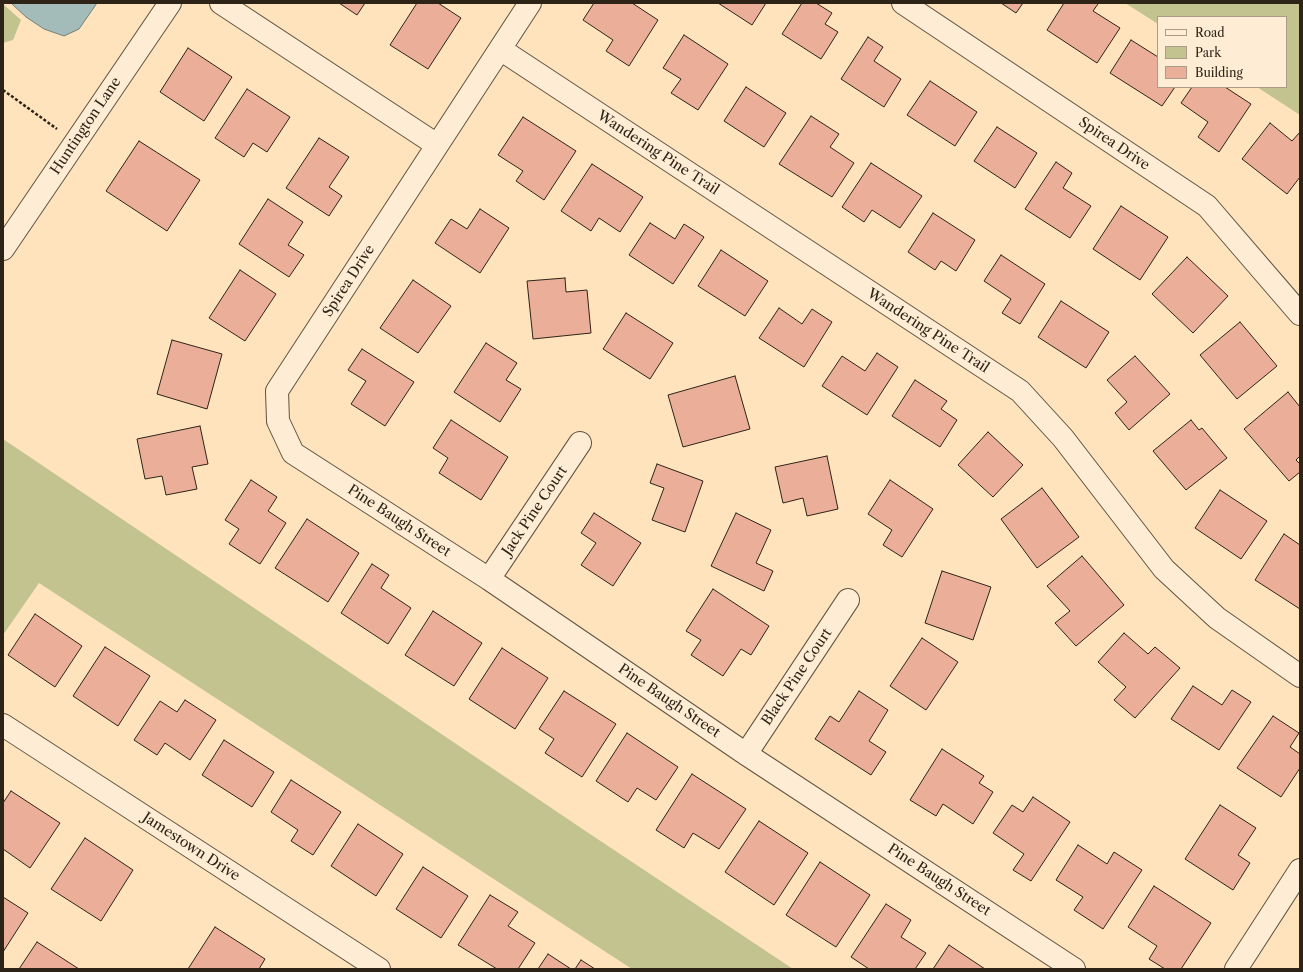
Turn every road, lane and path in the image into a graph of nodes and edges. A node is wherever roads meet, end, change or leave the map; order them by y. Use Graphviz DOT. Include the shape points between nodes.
graph roads {
  1 [pos="170,3"];
  2 [pos="221,3"];
  3 [pos="530,3"];
  4 [pos="903,3"];
  5 [pos="500,49"];
  6 [pos="3,90"];
  7 [pos="76,142"];
  8 [pos="437,145"];
  9 [pos="3,249"];
  10 [pos="1300,314"];
  11 [pos="278,421"];
  12 [pos="580,443"];
  13 [pos="489,579"];
  14 [pos="848,600"];
  15 [pos="1300,676"];
  16 [pos="3,725"];
  17 [pos="746,754"];
  18 [pos="1300,870"];
  19 [pos="379,969"];
  20 [pos="1074,969"];
  21 [pos="1236,969"];
  1 -- 7 [label="street, Huntington Lane"];
  2 -- 8 [label="street"];
  3 -- 5 [label="street, Spirea Drive"];
  4 -- 10 [label="street, Spirea Drive" via="1206,206"];
  5 -- 8 [label="street, Spirea Drive"];
  5 -- 15 [label="street, Wandering Pine Trail" via="1020,391 1064,438 1164,569 1217,618"];
  6 -- 7 [label="path"];
  7 -- 9 [label="street, Huntington Lane"];
  8 -- 11 [label="street, Spirea Drive" via="277,391"];
  11 -- 13 [label="street, Pine Baugh Street" via="293,453"];
  12 -- 13 [label="street, Jack Pine Court"];
  13 -- 17 [label="street, Pine Baugh Street"];
  14 -- 17 [label="street, Black Pine Court"];
  16 -- 19 [label="street, Jamestown Drive"];
  17 -- 20 [label="street, Pine Baugh Street"];
  18 -- 21 [label="street"];
}
